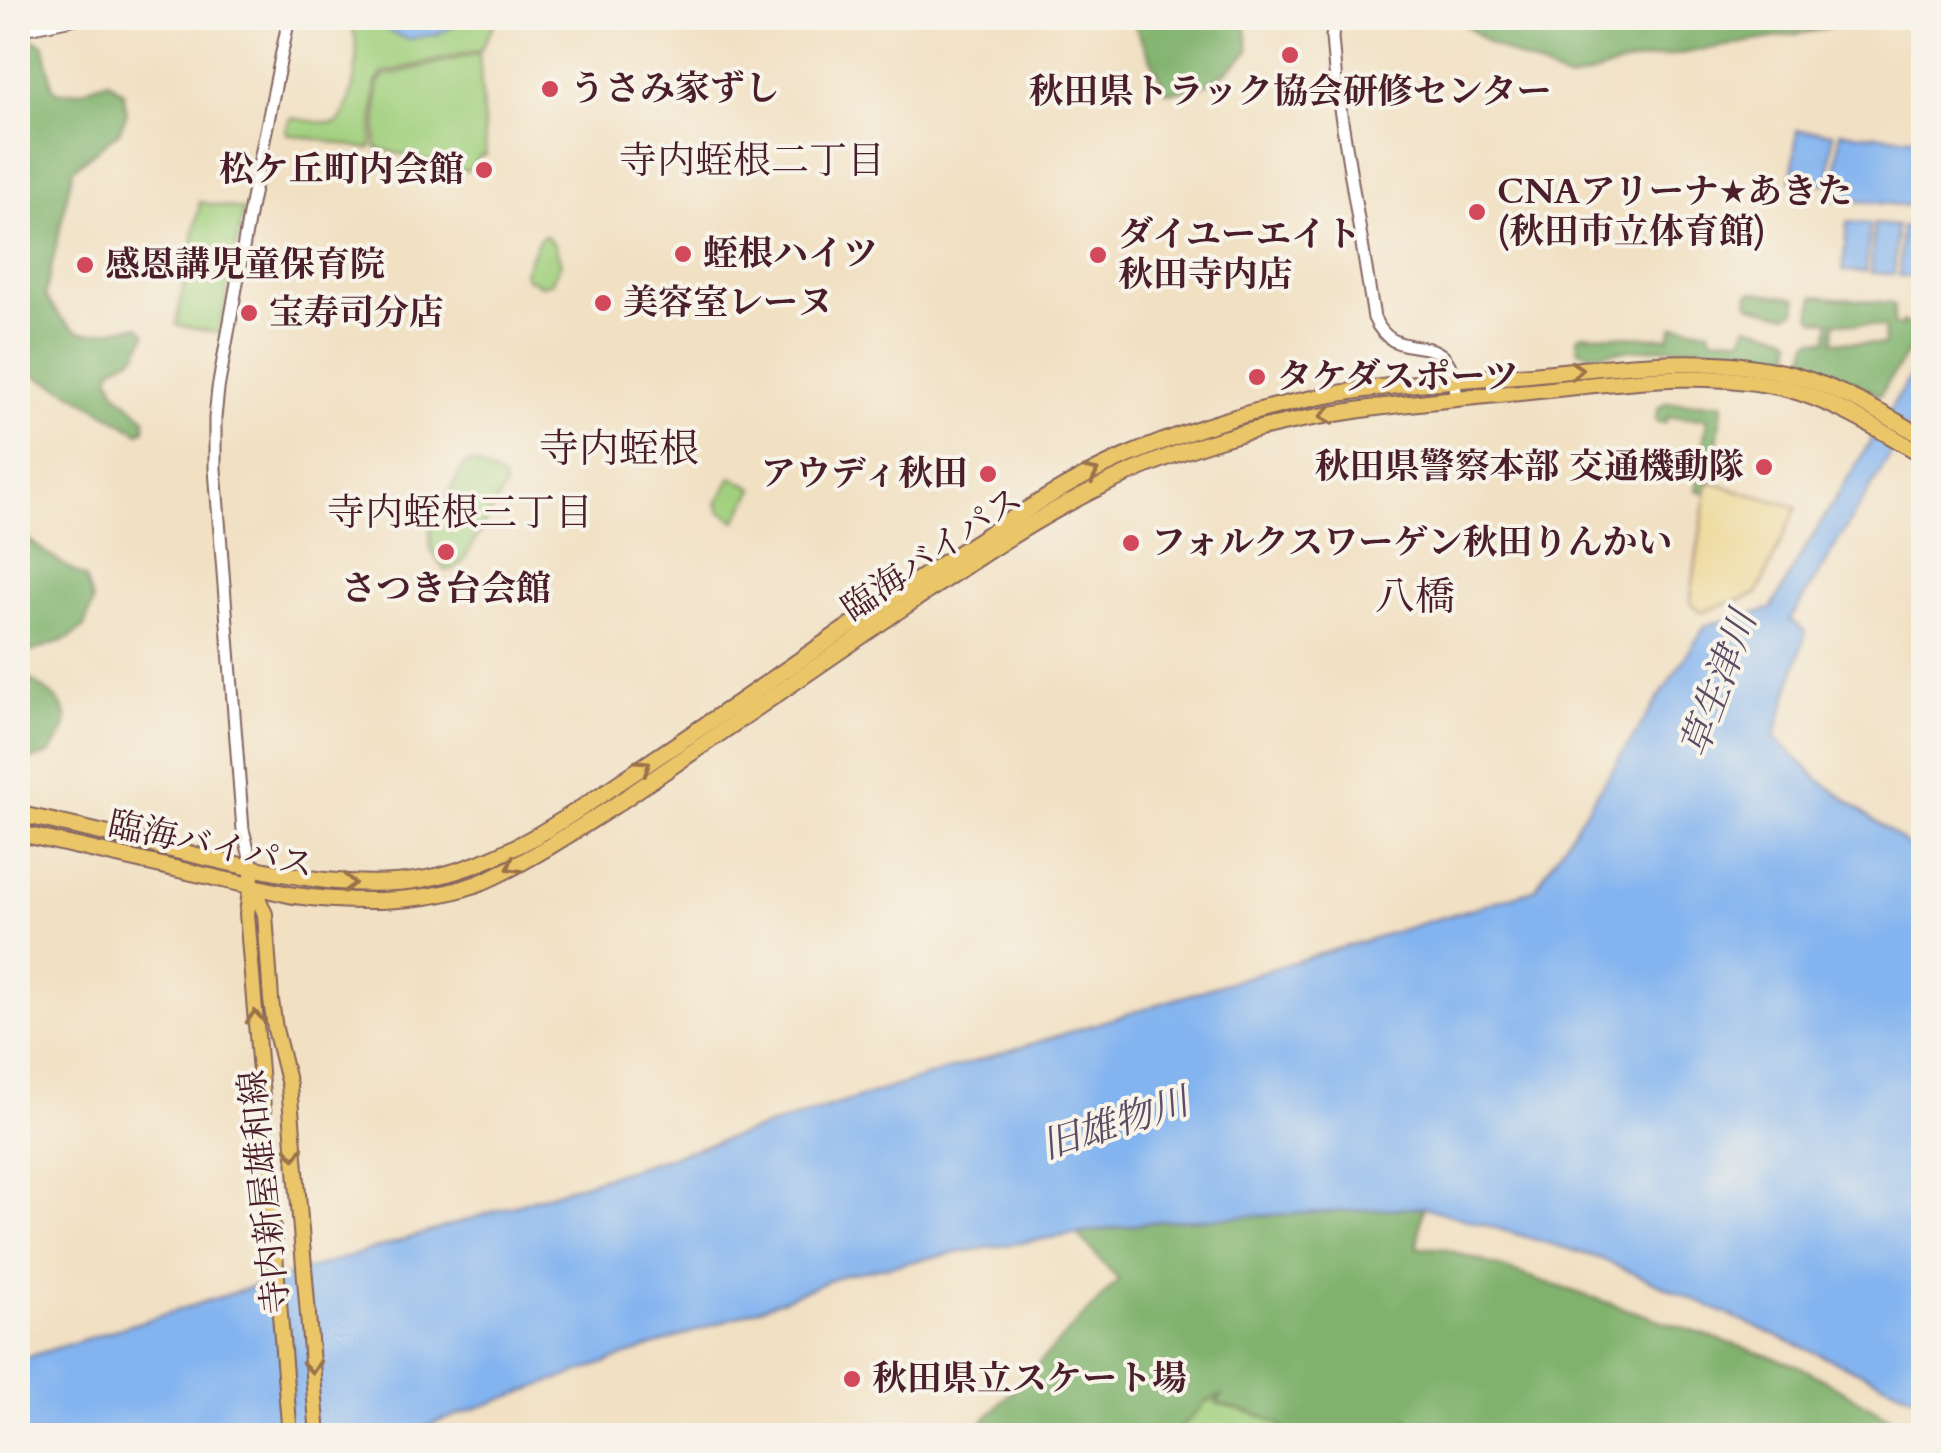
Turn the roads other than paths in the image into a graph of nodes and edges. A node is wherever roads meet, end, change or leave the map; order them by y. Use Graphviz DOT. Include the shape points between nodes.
graph roads {
  1 [pos="77,18"];
  2 [pos="289,18"];
  3 [pos="1335,18"];
  4 [pos="18,30"];
  5 [pos="1454,380"];
  6 [pos="1458,398"];
  7 [pos="1872,418"];
  8 [pos="1915,438"];
  9 [pos="1924,455"];
  10 [pos="18,814"];
  11 [pos="18,833"];
  12 [pos="253,868"];
  13 [pos="252,886"];
  14 [pos="290,1436"];
  15 [pos="318,1436"];
  1 -- 4 [label="street"];
  2 -- 12 [label="street" via="215,418 242,830"];
  3 -- 5 [label="street" via="1336,84 1374,318 1392,340 1442,355"];
  5 -- 6 [label="street"];
  5 -- 7 [label="highway, 臨海バイパス, one-way" via="1720,364 1794,375 1833,389"];
  12 -- 5 [label="highway, 臨海バイパス, one-way" via="356,884 422,879 485,863 563,821 902,589 1101,468 1253,412"];
  6 -- 7 [label="highway, 臨海バイパス" via="1654,379 1728,379 1790,389"];
  6 -- 13 [label="highway, 臨海バイパス, one-way" via="1255,428 1078,496 589,822 492,878 428,897 381,900 329,900"];
  7 -- 8 [label="highway, 臨海バイパス"];
  8 -- 9 [label="highway, 臨海バイパス"];
  10 -- 12 [label="highway, 臨海バイパス"];
  11 -- 13 [label="highway, 臨海バイパス"];
  12 -- 13 [label="main road, 寺内新屋雄和線"];
  14 -- 13 [label="main road, 寺内新屋雄和線, one-way" via="247,914"];
  13 -- 15 [label="main road, 寺内新屋雄和線, one-way" via="265,914 275,1028 290,1085"];
}
